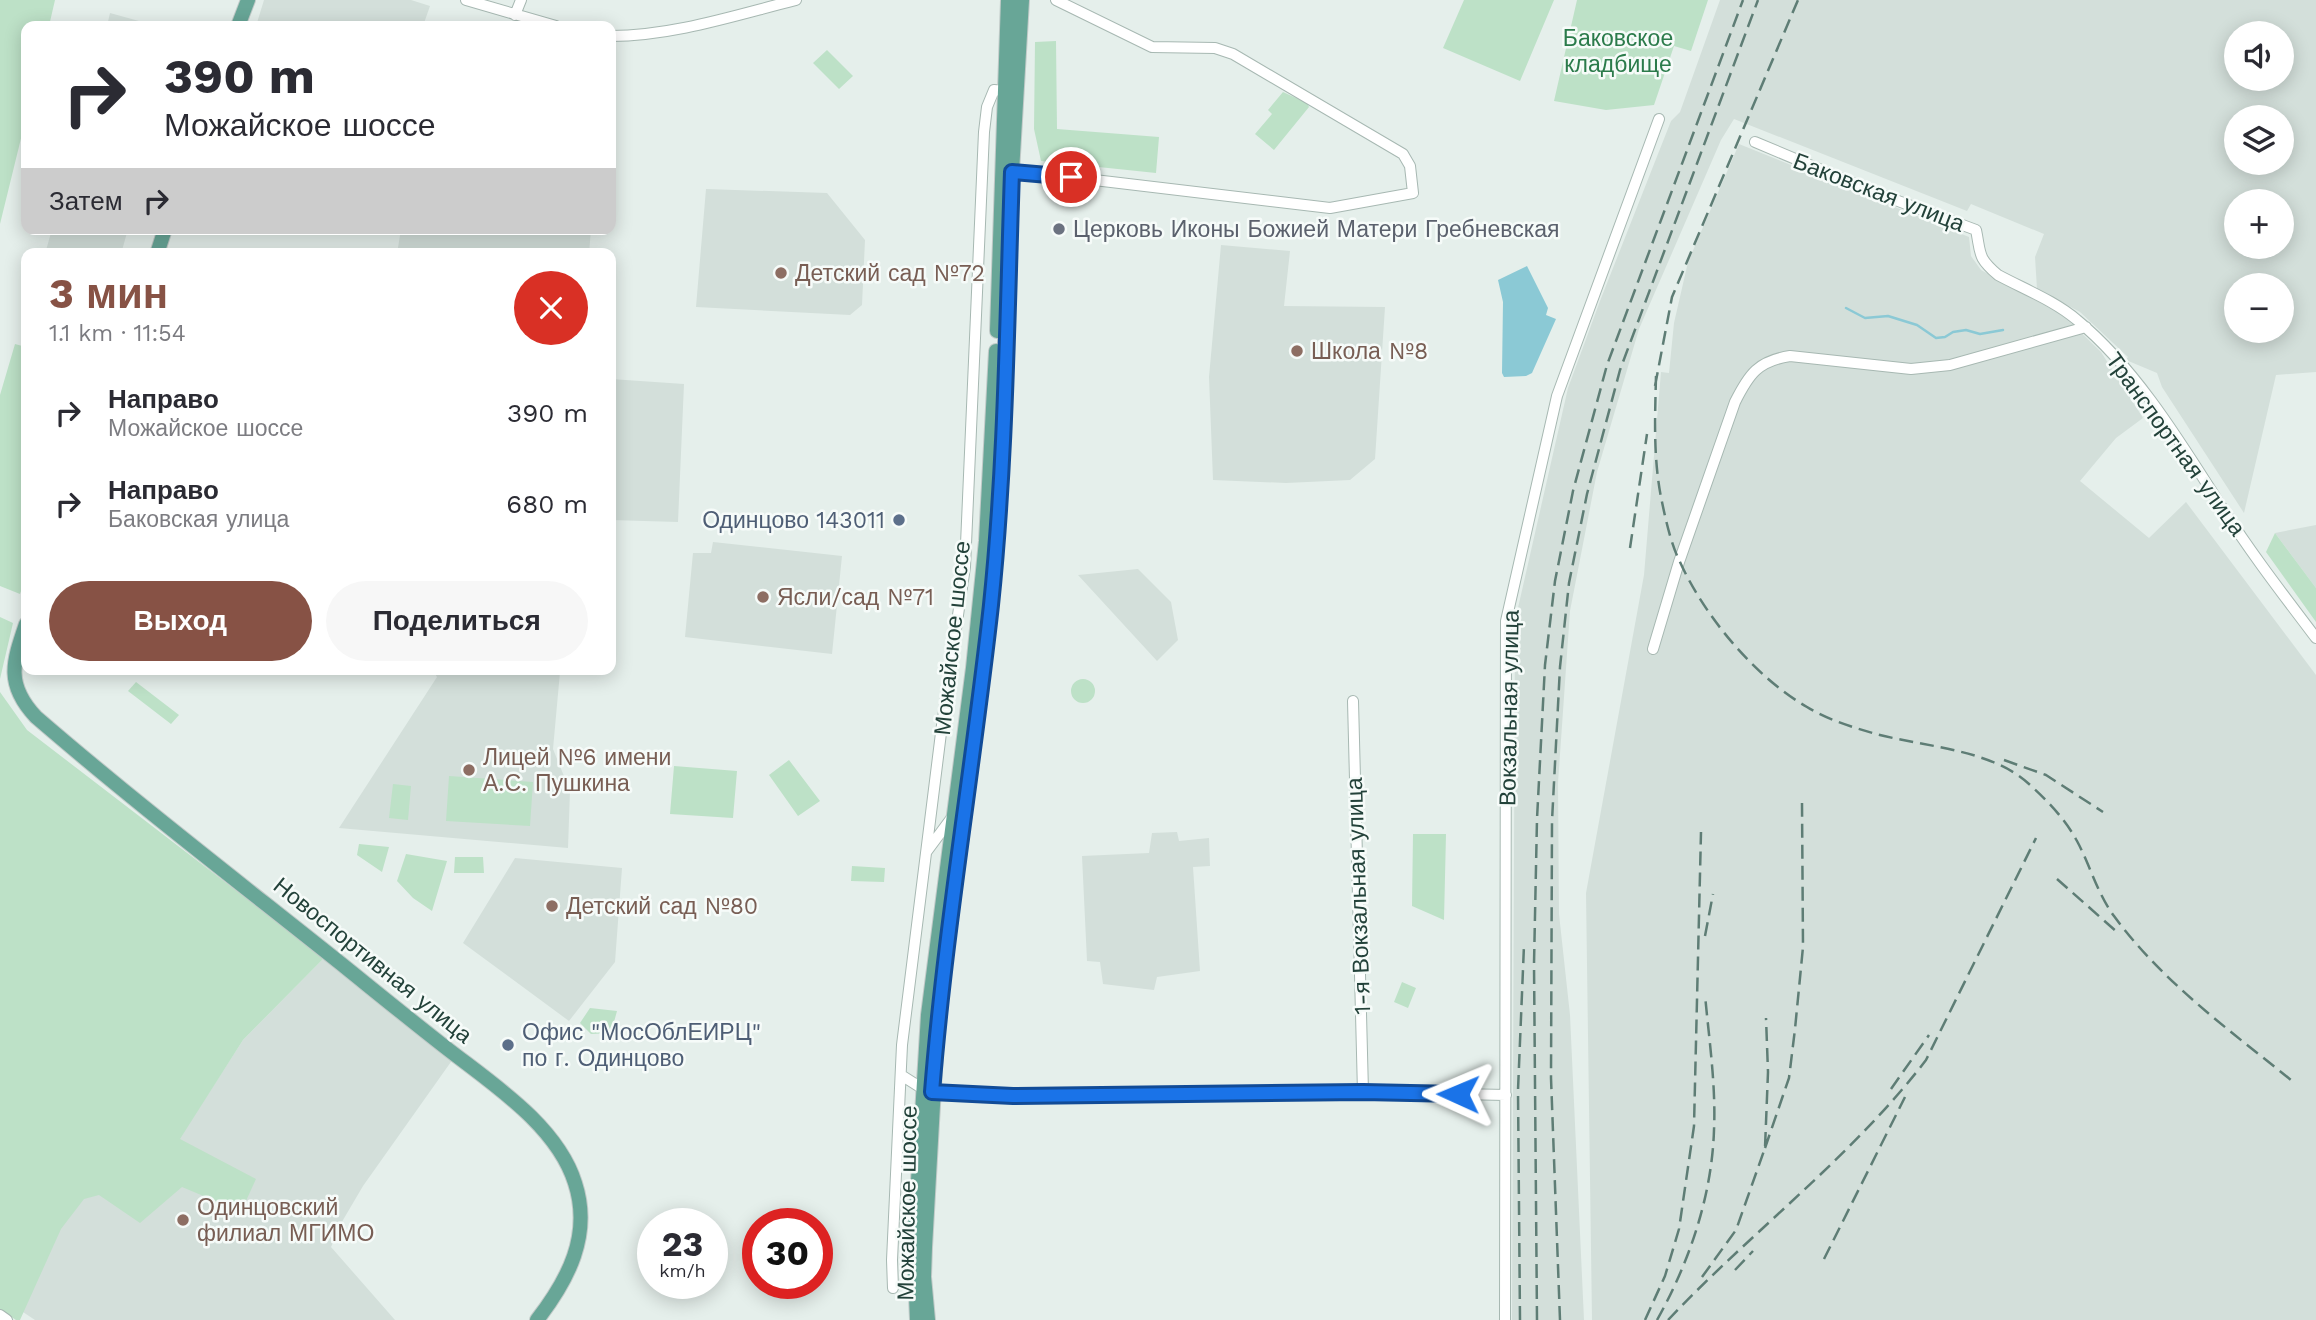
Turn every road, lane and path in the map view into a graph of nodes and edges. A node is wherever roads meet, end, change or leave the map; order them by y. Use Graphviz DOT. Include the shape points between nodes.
graph roads {
  1 [pos="248,0"];
  2 [pos="466,0"];
  3 [pos="521,0"];
  4 [pos="796,0"];
  5 [pos="1008,0"];
  6 [pos="1022,0"];
  7 [pos="1056,0"];
  8 [pos="516,15"];
  9 [pos="240,21"];
  10 [pos="538,21"];
  11 [pos="616,36"];
  12 [pos="999,91"];
  13 [pos="1659,120"];
  14 [pos="1755,142"];
  15 [pos="1012,172"];
  16 [pos="2086,327"];
  17 [pos="2316,638"];
  18 [pos="21,640"];
  19 [pos="1653,649"];
  20 [pos="1353,701"];
  21 [pos="954,813"];
  22 [pos="927,851"];
  23 [pos="901,1075"];
  24 [pos="928,1091"];
  25 [pos="1363,1092"];
  26 [pos="1506,1095"];
  27 [pos="893,1288"];
  28 [pos="0,1315"];
  29 [pos="7,1320"];
  30 [pos="537,1320"];
  31 [pos="917,1320"];
  32 [pos="928,1320"];
  33 [pos="1505,1320"];
  1 -- 9 [label="main road"];
  2 -- 8 [label="street"];
  3 -- 8 [label="street"];
  4 -- 11 [label="street" via="721,19"];
  5 -- 12 [label="main road, Можайское шоссе"];
  6 -- 15 [label="main road, Можайское шоссе"];
  7 -- 15 [label="street" via="1152,47 1215,48 1233,54 1403,154 1410,166 1413,193 1330,208"];
  8 -- 10 [label="street"];
  12 -- 21 [label="main road, Можайское шоссе" via="997,333 986,541"];
  12 -- 22 [label="street" via="987,107 982,157 965,567"];
  13 -- 26 [label="street, Вокзальная улица" via="1557,396 1506,621"];
  14 -- 16 [label="street, Баковская улица" via="1972,228 1979,253 1998,275"];
  15 -- 24 [label="main road, Можайское шоссе" via="997,542"];
  16 -- 17 [label="street, Транспортная улица" via="2136,382"];
  16 -- 19 [label="street" via="1950,365 1911,369 1790,356 1770,359 1747,379 1735,402"];
  18 -- 30 [label="main road, Новоспортивная улица" via="14,663 16,687 36,717 486,1079 559,1150 575,1182 580,1226 567,1275"];
  20 -- 25 [label="street, 1-я Вокзальная улица"];
  21 -- 22 [label="street"];
  21 -- 24 [label="main road, Можайское шоссе" via="928,1015"];
  22 -- 23 [label="street"];
  23 -- 24 [label="street"];
  23 -- 27 [label="street"];
  24 -- 25 [label="street" via="1013,1096"];
  24 -- 31 [label="main road, Можайское шоссе" via="914,1247"];
  24 -- 32 [label="main road, Можайское шоссе" via="924,1277"];
  25 -- 26 [label="street"];
  26 -- 33 [label="street, Вокзальная улица"];
  28 -- 29 [label="street"];
}
